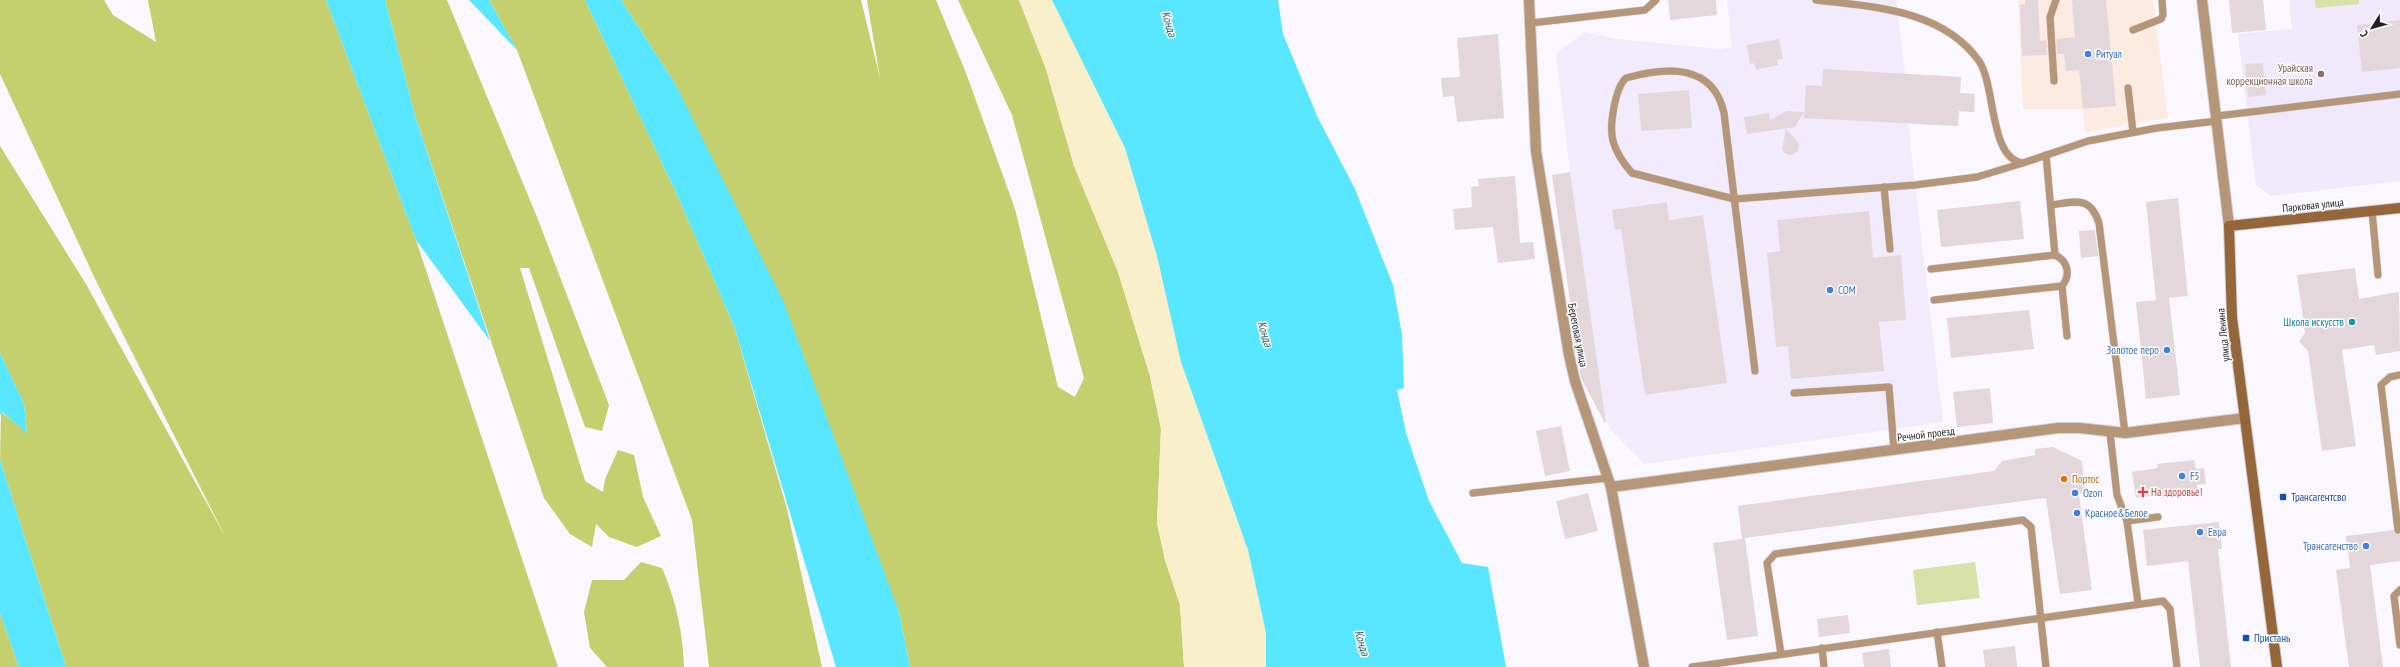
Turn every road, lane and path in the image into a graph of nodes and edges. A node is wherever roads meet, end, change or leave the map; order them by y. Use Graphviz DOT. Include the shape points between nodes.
graph roads {
  1 [pos="1528,0"];
  2 [pos="1656,0"];
  3 [pos="1816,0"];
  4 [pos="2056,0"];
  5 [pos="2162,0"];
  6 [pos="2202,0"];
  7 [pos="1531,23"];
  8 [pos="2133,30"];
  9 [pos="2054,81"];
  10 [pos="2128,88"];
  11 [pos="2400,94"];
  12 [pos="2217,118"];
  13 [pos="2133,132"];
  14 [pos="2046,155"];
  15 [pos="2023,163"];
  16 [pos="1884,187"];
  17 [pos="1734,199"];
  18 [pos="2050,205"];
  19 [pos="2400,208"];
  20 [pos="2372,211"];
  21 [pos="2229,226"];
  22 [pos="1890,249"];
  23 [pos="2055,256"];
  24 [pos="1931,269"];
  25 [pos="2378,275"];
  26 [pos="2062,286"];
  27 [pos="1934,300"];
  28 [pos="2067,336"];
  29 [pos="1755,371"];
  30 [pos="2400,375"];
  31 [pos="1794,393"];
  32 [pos="2245,418"];
  33 [pos="2110,433"];
  34 [pos="2125,433"];
  35 [pos="1894,450"];
  36 [pos="1609,483"];
  37 [pos="2396,484"];
  38 [pos="1473,493"];
  39 [pos="2158,517"];
  40 [pos="2127,521"];
  41 [pos="2398,530"];
  42 [pos="2400,590"];
  43 [pos="2138,604"];
  44 [pos="2040,617"];
  45 [pos="1938,632"];
  46 [pos="2400,645"];
  47 [pos="1822,648"];
  48 [pos="1781,654"];
  49 [pos="1729,664"];
  50 [pos="1644,667"];
  51 [pos="1692,667"];
  52 [pos="1824,667"];
  53 [pos="1942,667"];
  54 [pos="2046,667"];
  55 [pos="2177,667"];
  56 [pos="2277,667"];
  1 -- 7 [label="street, Береговая улица"];
  2 -- 7 [label="lane" via="1645,10"];
  3 -- 15 [label="lane" via="1872,7 1921,18 1942,26 1964,42 1980,62 1989,85 2001,146 2010,159"];
  4 -- 9 [label="lane" via="2050,17"];
  5 -- 8 [label="lane" via="2161,19"];
  6 -- 12 [label="street, улица Ленина"];
  7 -- 36 [label="street, Береговая улица" via="1536,151 1568,355"];
  10 -- 13 [label="lane"];
  11 -- 12 [label="lane"];
  12 -- 13 [label="lane"];
  12 -- 21 [label="street, улица Ленина"];
  13 -- 14 [label="lane" via="2074,145"];
  14 -- 15 [label="lane"];
  14 -- 18 [label="lane"];
  15 -- 16 [label="lane" via="1977,177"];
  16 -- 17 [label="lane"];
  16 -- 22 [label="lane"];
  17 -- 17 [label="lane" via="1632,173 1624,164 1613,141 1612,130 1620,83 1636,75 1683,71 1708,82 1722,103"];
  17 -- 29 [label="lane"];
  18 -- 23 [label="lane"];
  18 -- 34 [label="lane" via="2079,202 2090,205 2100,223"];
  19 -- 20 [label="main road, Парковая улица"];
  20 -- 21 [label="main road, Парковая улица"];
  20 -- 25 [label="lane"];
  21 -- 32 [label="main road, улица Ленина" via="2232,318"];
  23 -- 24 [label="lane"];
  23 -- 26 [label="lane" via="2064,261 2067,271"];
  26 -- 27 [label="lane"];
  26 -- 28 [label="lane"];
  30 -- 37 [label="lane" via="2390,377 2381,385"];
  31 -- 35 [label="lane" via="1889,387"];
  32 -- 34 [label="street, Речной проезд"];
  32 -- 56 [label="main road, улица Ленина"];
  33 -- 34 [label="street, Речной проезд"];
  33 -- 35 [label="street, Речной проезд" via="2080,428 2058,428"];
  33 -- 40 [label="lane" via="2117,495"];
  35 -- 36 [label="street, Речной проезд"];
  36 -- 38 [label="lane"];
  36 -- 50 [label="street, Береговая улица"];
  37 -- 41 [label="lane"];
  39 -- 40 [label="lane"];
  40 -- 43 [label="lane"];
  42 -- 46 [label="lane" via="2394,596"];
  43 -- 44 [label="lane"];
  43 -- 55 [label="lane" via="2163,601 2170,609"];
  44 -- 45 [label="lane"];
  44 -- 48 [label="lane" via="2031,528 2023,520 1775,554 1767,563"];
  44 -- 54 [label="lane"];
  45 -- 47 [label="lane"];
  45 -- 53 [label="lane"];
  47 -- 48 [label="lane"];
  47 -- 52 [label="lane"];
  48 -- 49 [label="lane"];
  49 -- 51 [label="lane"];
}
